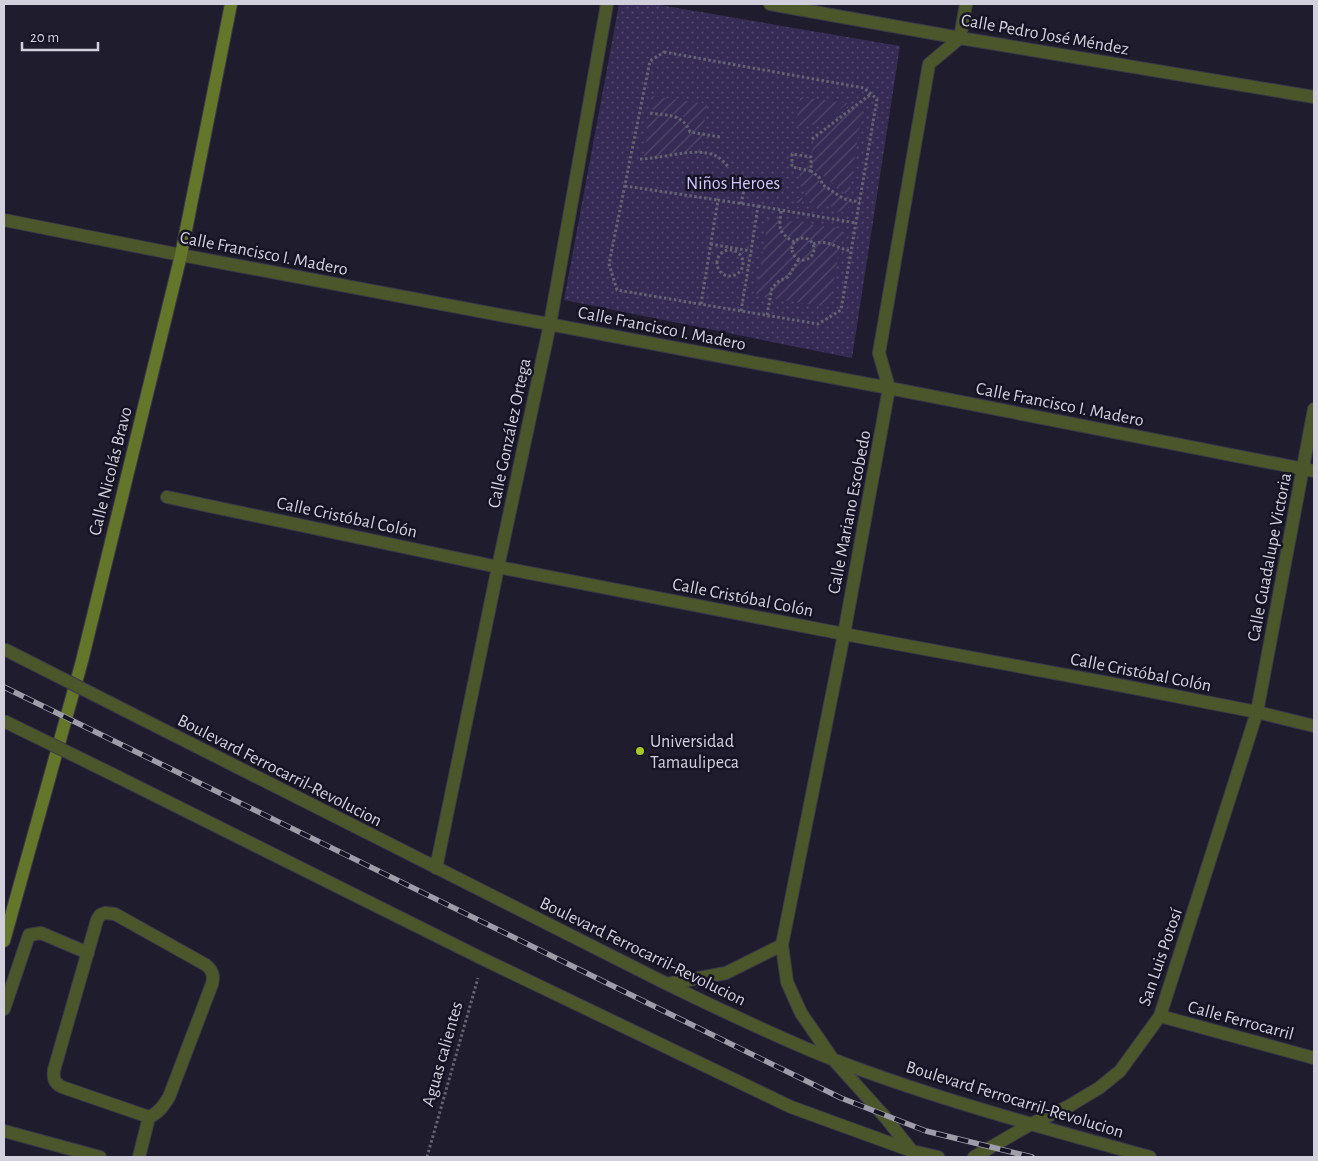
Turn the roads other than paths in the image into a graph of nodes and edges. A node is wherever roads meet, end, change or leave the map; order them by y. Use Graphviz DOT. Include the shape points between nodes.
graph roads {
  1 [pos="231,4"];
  2 [pos="607,4"];
  3 [pos="770,4"];
  4 [pos="966,4"];
  5 [pos="960,38"];
  6 [pos="1314,97"];
  7 [pos="4,220"];
  8 [pos="181,255"];
  9 [pos="550,324"];
  10 [pos="889,388"];
  11 [pos="1314,409"];
  12 [pos="1309,470"];
  13 [pos="167,497"];
  14 [pos="498,567"];
  15 [pos="844,634"];
  16 [pos="4,649"];
  17 [pos="1257,712"];
  18 [pos="4,721"];
  19 [pos="1314,726"];
  20 [pos="436,868"];
  21 [pos="4,941"];
  22 [pos="782,945"];
  23 [pos="88,953"];
  24 [pos="667,984"];
  25 [pos="4,1009"];
  26 [pos="1160,1016"];
  27 [pos="832,1058"];
  28 [pos="1314,1058"];
  29 [pos="149,1117"];
  30 [pos="1031,1124"];
  31 [pos="4,1131"];
  32 [pos="912,1151"];
  33 [pos="100,1157"];
  34 [pos="139,1157"];
  35 [pos="935,1157"];
  36 [pos="974,1157"];
  37 [pos="1150,1157"];
  1 -- 8 [label="main road, Calle Nicolás Bravo"];
  2 -- 9 [label="street, Calle González Ortega"];
  3 -- 5 [label="street, Calle Pedro José Méndez"];
  4 -- 5 [label="street"];
  5 -- 6 [label="street, Calle Pedro José Méndez"];
  5 -- 10 [label="street, Calle Mariano Escobedo" via="929,64 879,353"];
  7 -- 8 [label="street, Calle Francisco I. Madero"];
  8 -- 9 [label="street, Calle Francisco I. Madero"];
  8 -- 21 [label="main road, Calle Nicolás Bravo" via="79,670"];
  9 -- 10 [label="street, Calle Francisco I. Madero"];
  9 -- 14 [label="street, Calle González Ortega"];
  10 -- 12 [label="street, Calle Francisco I. Madero"];
  10 -- 15 [label="street, Calle Mariano Escobedo"];
  11 -- 12 [label="street, Calle Guadalupe Victoria"];
  12 -- 17 [label="street, Calle Guadalupe Victoria"];
  13 -- 14 [label="street, Calle Cristóbal Colón"];
  14 -- 15 [label="street, Calle Cristóbal Colón"];
  14 -- 20 [label="street, Calle González Ortega"];
  15 -- 17 [label="street, Calle Cristóbal Colón"];
  15 -- 22 [label="street, Calle Mariano Escobedo"];
  16 -- 20 [label="street, Boulevard Ferrocarril-Revolucion, bridge"];
  17 -- 19 [label="street, Calle Cristóbal Colón"];
  17 -- 26 [label="street, San Luis Potosí"];
  18 -- 32 [label="street, bridge" via="791,1107"];
  20 -- 24 [label="street, Boulevard Ferrocarril-Revolucion"];
  22 -- 24 [label="street" via="726,973"];
  22 -- 27 [label="street, Calle Mariano Escobedo" via="787,982 801,1012"];
  23 -- 25 [label="street" via="41,933 29,935"];
  23 -- 29 [label="street" via="54,1070 54,1081 62,1087"];
  23 -- 29 [label="street" via="97,920 100,915 110,913 206,965 213,974 169,1097 161,1110"];
  24 -- 27 [label="street, Boulevard Ferrocarril-Revolucion"];
  26 -- 28 [label="street, Calle Ferrocarril"];
  26 -- 30 [label="street, San Luis Potosí" via="1120,1071 1069,1106"];
  27 -- 30 [label="street, Boulevard Ferrocarril-Revolucion"];
  27 -- 32 [label="street, Calle Mariano Escobedo"];
  29 -- 34 [label="street"];
  30 -- 36 [label="street, San Luis Potosí"];
  30 -- 37 [label="street, Boulevard Ferrocarril-Revolucion"];
  31 -- 33 [label="street"];
  32 -- 35 [label="street"];
}
